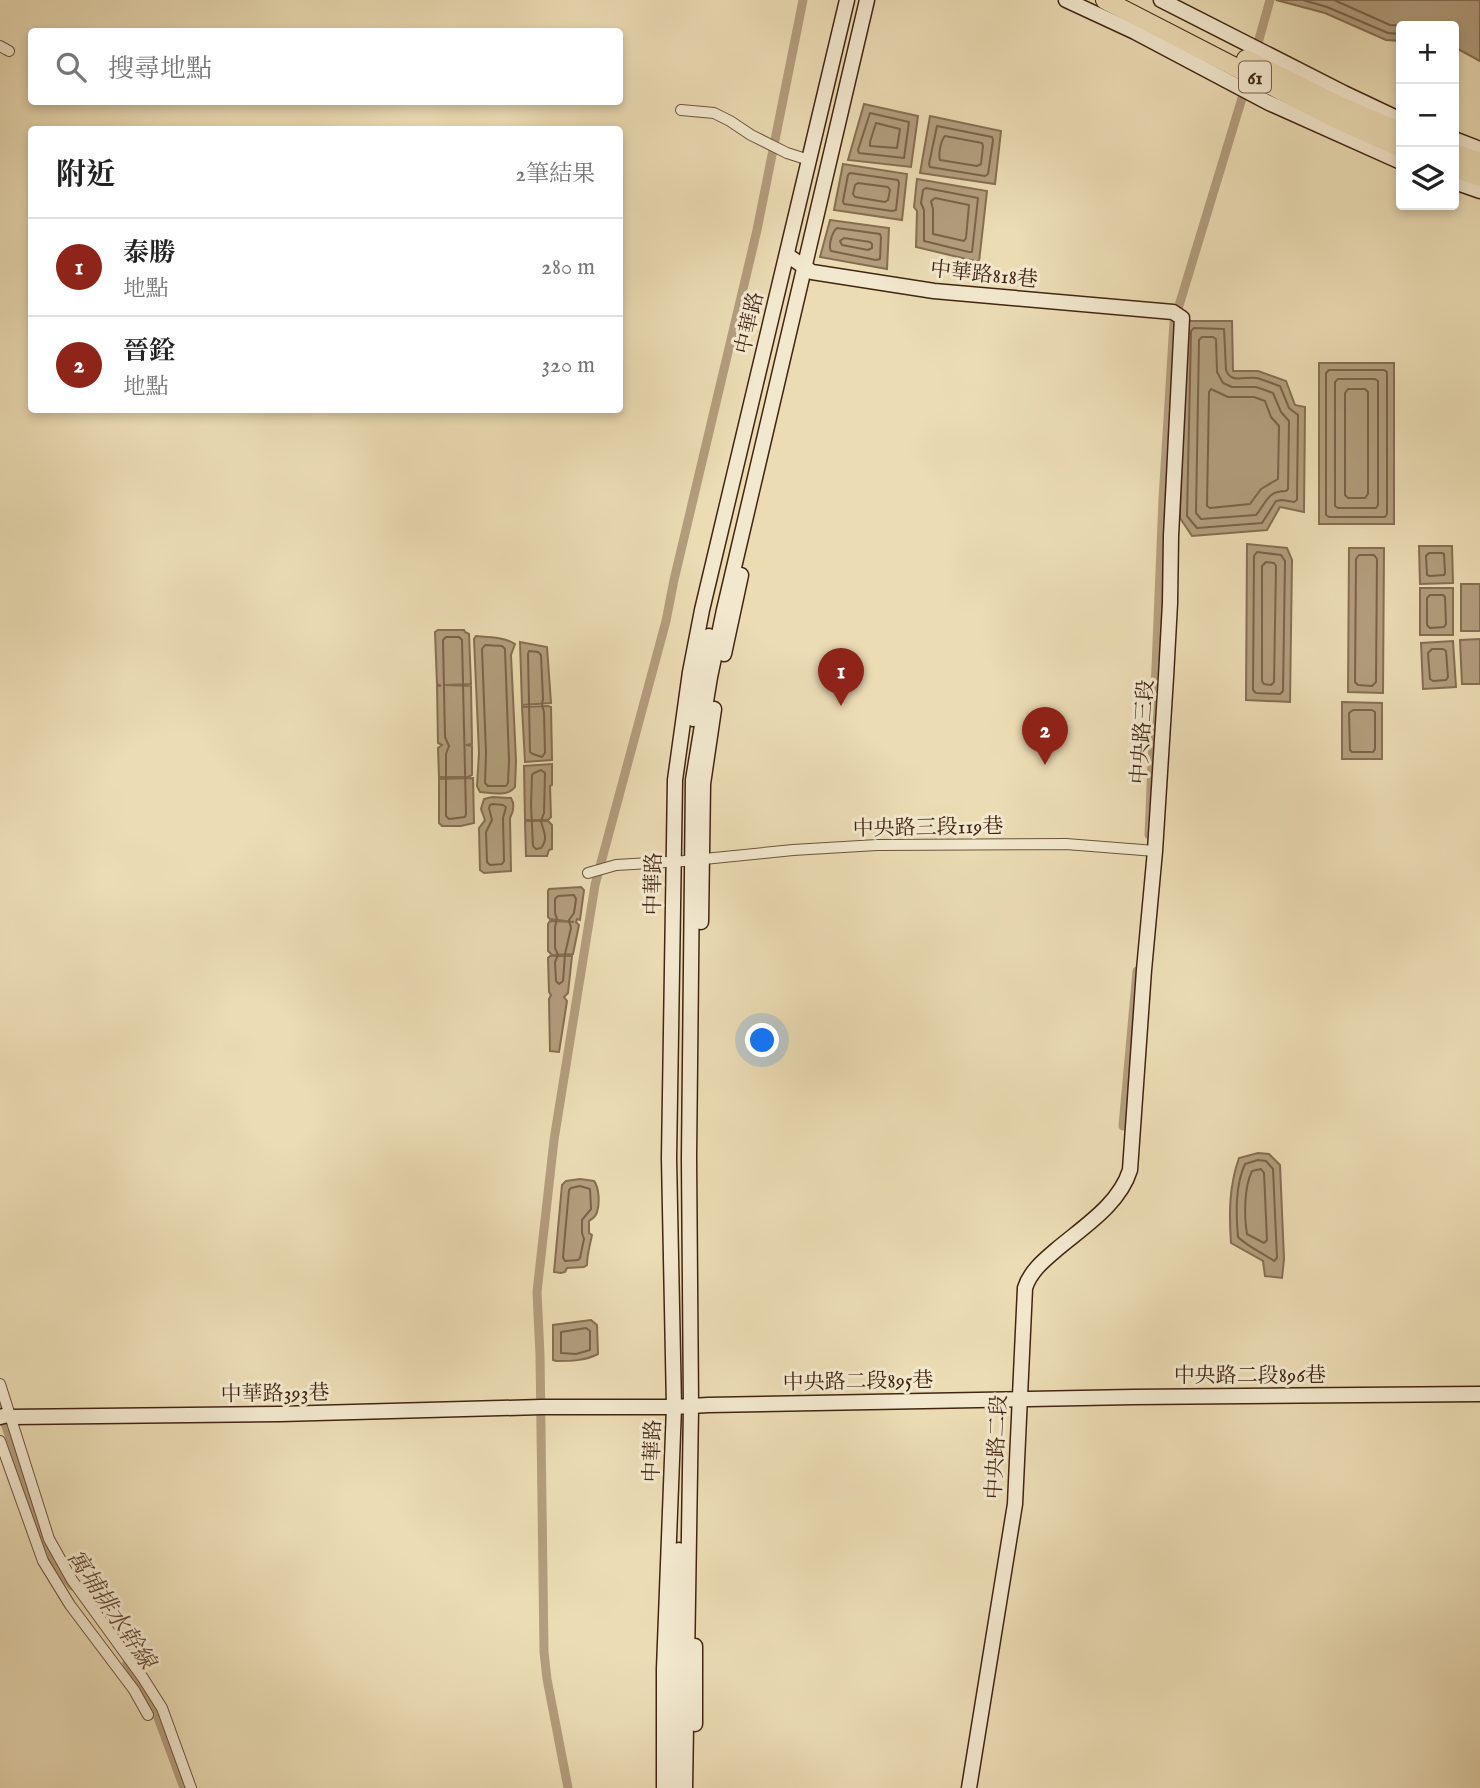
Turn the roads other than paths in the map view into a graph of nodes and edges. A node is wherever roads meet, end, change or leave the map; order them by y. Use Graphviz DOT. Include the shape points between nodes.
graph roads {
  1 [pos="847,0"];
  2 [pos="856,0"];
  3 [pos="867,0"];
  4 [pos="874,0"];
  5 [pos="1066,0"];
  6 [pos="1129,0"];
  7 [pos="1161,0"];
  8 [pos="1107,1"];
  9 [pos="681,110"];
  10 [pos="1396,118"];
  11 [pos="1396,130"];
  12 [pos="1459,141"];
  13 [pos="1399,147"];
  14 [pos="1480,149"];
  15 [pos="1459,155"];
  16 [pos="809,160"];
  17 [pos="1396,160"];
  18 [pos="1480,162"];
  19 [pos="1459,170"];
  20 [pos="1480,177"];
  21 [pos="1459,184"];
  22 [pos="1480,191"];
  23 [pos="800,263"];
  24 [pos="1182,318"];
  25 [pos="1155,851"];
  26 [pos="688,860"];
  27 [pos="588,873"];
  28 [pos="1132,1148"];
  29 [pos="0,1384"];
  30 [pos="1480,1394"];
  31 [pos="1020,1399"];
  32 [pos="686,1407"];
  33 [pos="6,1416"];
  34 [pos="0,1441"];
  35 [pos="148,1715"];
  36 [pos="191,1788"];
  37 [pos="664,1788"];
  38 [pos="674,1788"];
  39 [pos="685,1788"];
  40 [pos="695,1788"];
  41 [pos="969,1788"];
  1 -- 16 [label="main road, 中華路"];
  2 -- 23 [label="main road, 中華路"];
  3 -- 23 [label="main road, 中華路"];
  4 -- 23 [label="main road, 中華路" via="837,154"];
  5 -- 17 [label="main road" via="1269,103"];
  6 -- 11 [label="highway, 61"];
  7 -- 10 [label="main road"];
  8 -- 13 [label="highway, 61"];
  9 -- 16 [label="street" via="714,113"];
  12 -- 14 [label="main road"];
  15 -- 18 [label="highway"];
  16 -- 23 [label="main road, 中華路"];
  19 -- 20 [label="highway"];
  21 -- 22 [label="main road"];
  23 -- 24 [label="main road, 中華路818巷" via="934,291 1173,312"];
  23 -- 26 [label="main road, 中華路"];
  23 -- 26 [label="main road, 中華路" via="702,610 690,672 675,780"];
  24 -- 25 [label="main road, 中央路三段"];
  25 -- 26 [label="street, 中央路三段119巷" via="1066,844 877,845"];
  25 -- 28 [label="main road, 中央路三段"];
  26 -- 27 [label="street, 中央路三段119巷" via="616,865"];
  26 -- 32 [label="main road, 中華路" via="698,1158"];
  26 -- 32 [label="main road, 中華路" via="669,1158"];
  28 -- 31 [label="main road, 中央路二段" via="1126,1184 1119,1193 1038,1265 1027,1282"];
  29 -- 33 [label="street"];
  30 -- 31 [label="main road, 中央路二段896巷"];
  31 -- 32 [label="main road, 中央路二段895巷"];
  31 -- 41 [label="main road, 中央路二段" via="1015,1504"];
  32 -- 33 [label="main road, 中華路393巷"];
  32 -- 37 [label="main road, 中華路" via="664,1669"];
  32 -- 38 [label="main road, 中華路" via="674,1668"];
  32 -- 39 [label="main road, 中華路"];
  32 -- 40 [label="main road, 中華路"];
  33 -- 36 [label="street" via="50,1539 72,1580 162,1708"];
  34 -- 35 [label="street" via="43,1561"];
}
